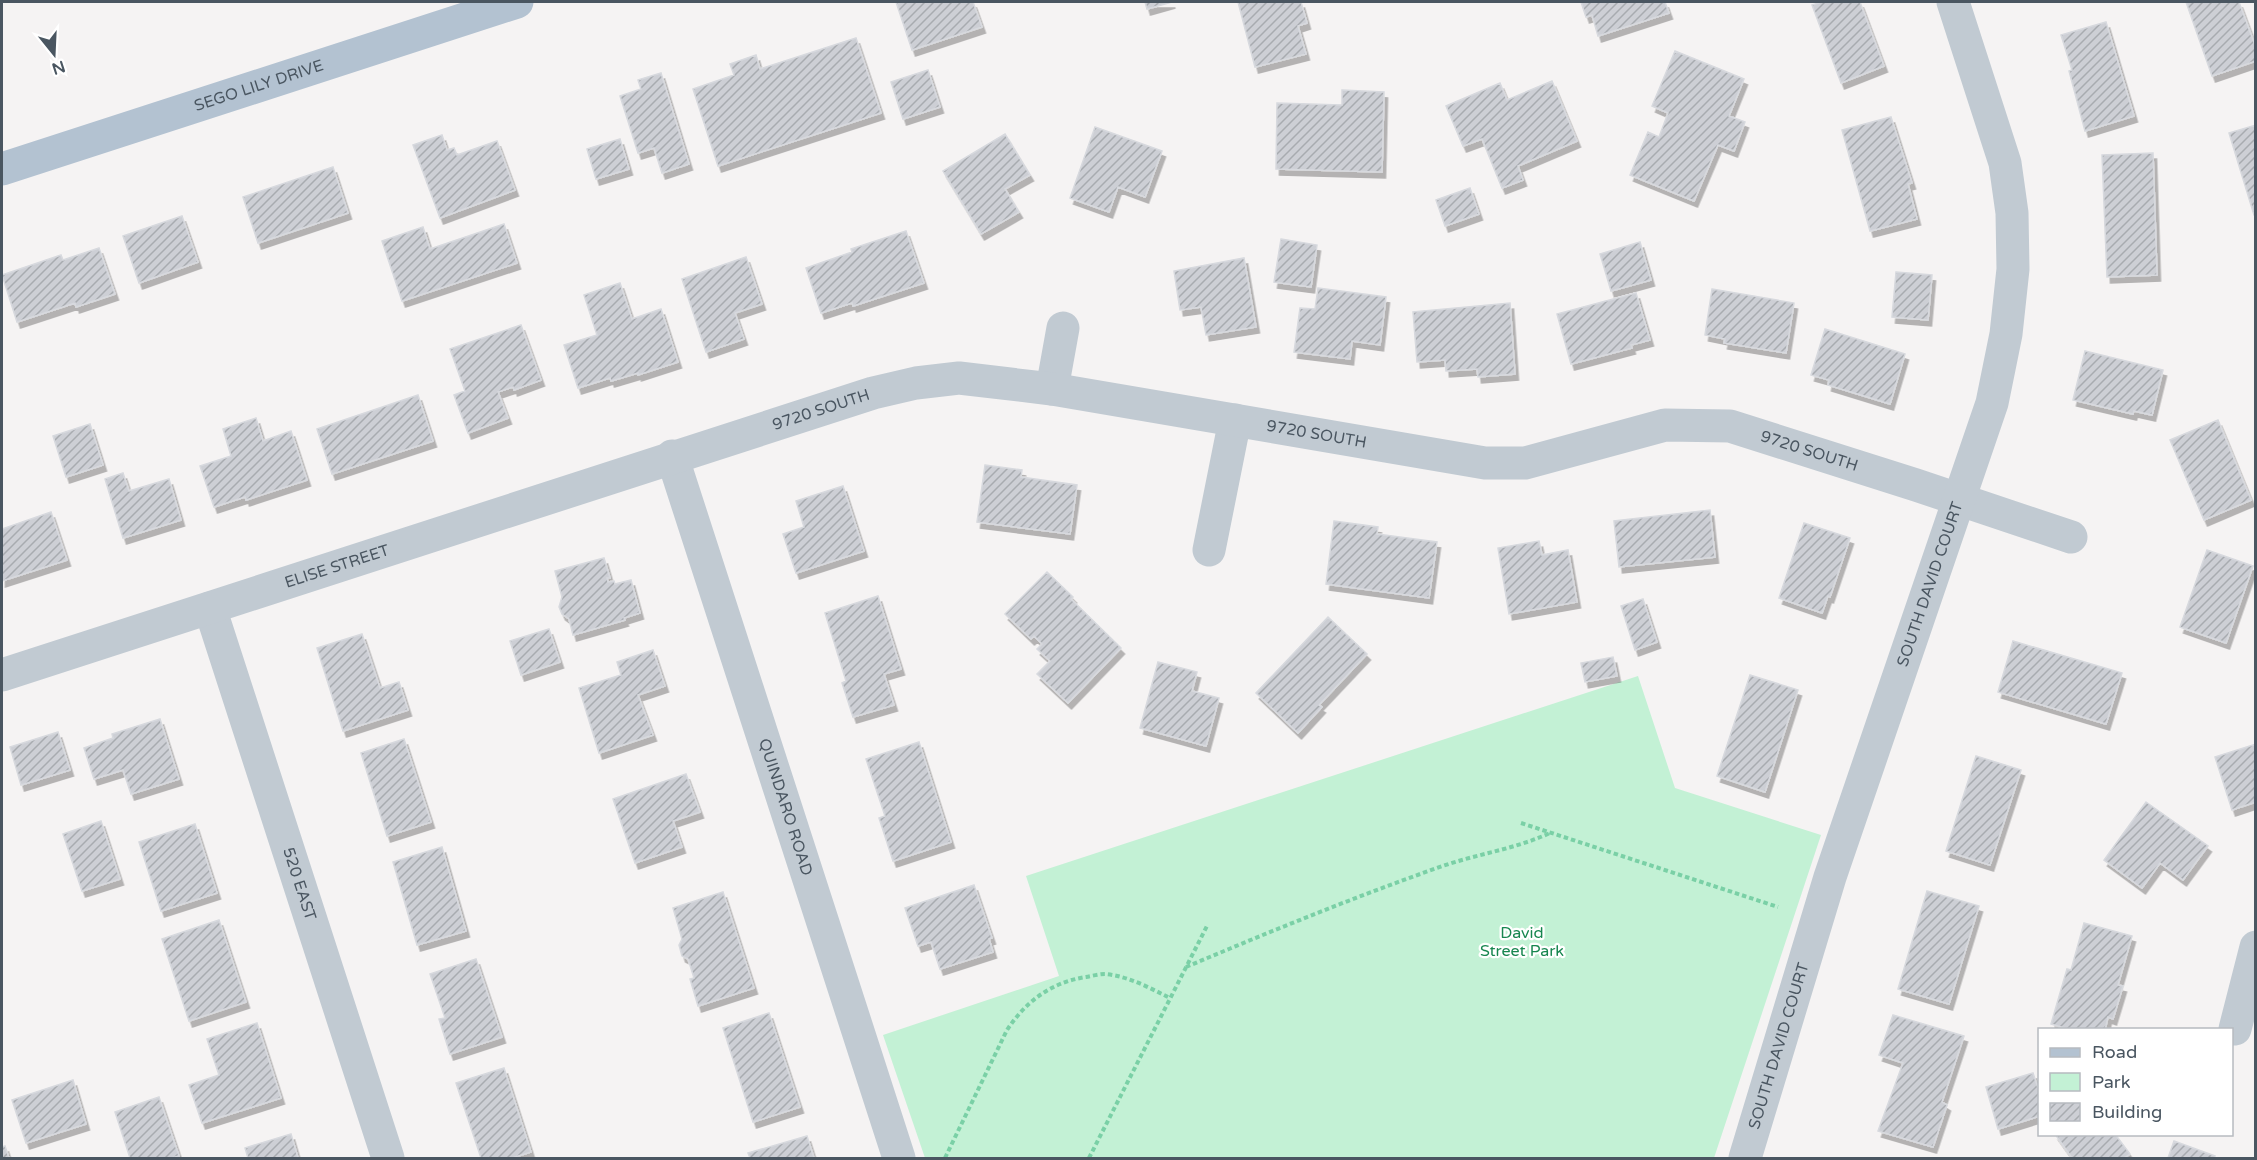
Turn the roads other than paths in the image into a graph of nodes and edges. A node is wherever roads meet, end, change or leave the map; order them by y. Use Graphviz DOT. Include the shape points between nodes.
graph roads {
  1 [pos="517,2"];
  2 [pos="1953,2"];
  3 [pos="2,169"];
  4 [pos="1063,328"];
  5 [pos="1052,389"];
  6 [pos="1235,420"];
  7 [pos="672,456"];
  8 [pos="1958,499"];
  9 [pos="2071,537"];
  10 [pos="1209,550"];
  11 [pos="210,608"];
  12 [pos="2,675"];
  13 [pos="2256,947"];
  14 [pos="2235,1029"];
  15 [pos="388,1158"];
  16 [pos="899,1158"];
  17 [pos="1745,1158"];
  1 -- 3 [label="main road, SEGO LILY DRIVE"];
  2 -- 8 [label="street, SOUTH DAVID COURT" via="2005,163 2012,213 2013,269 2006,334 1992,403"];
  4 -- 5 [label="street"];
  5 -- 6 [label="street, 9720 SOUTH"];
  5 -- 7 [label="street, 9720 SOUTH" via="959,378 916,382"];
  6 -- 8 [label="street, 9720 SOUTH" via="1485,463 1526,462 1665,425 1730,426"];
  6 -- 10 [label="street"];
  7 -- 11 [label="street, ELISE STREET"];
  7 -- 16 [label="street, QUINDARO ROAD"];
  8 -- 9 [label="street, 9720 SOUTH"];
  8 -- 17 [label="street, SOUTH DAVID COURT" via="1830,877"];
  11 -- 12 [label="street, ELISE STREET"];
  11 -- 15 [label="street, 520 EAST"];
  13 -- 14 [label="street"];
}
